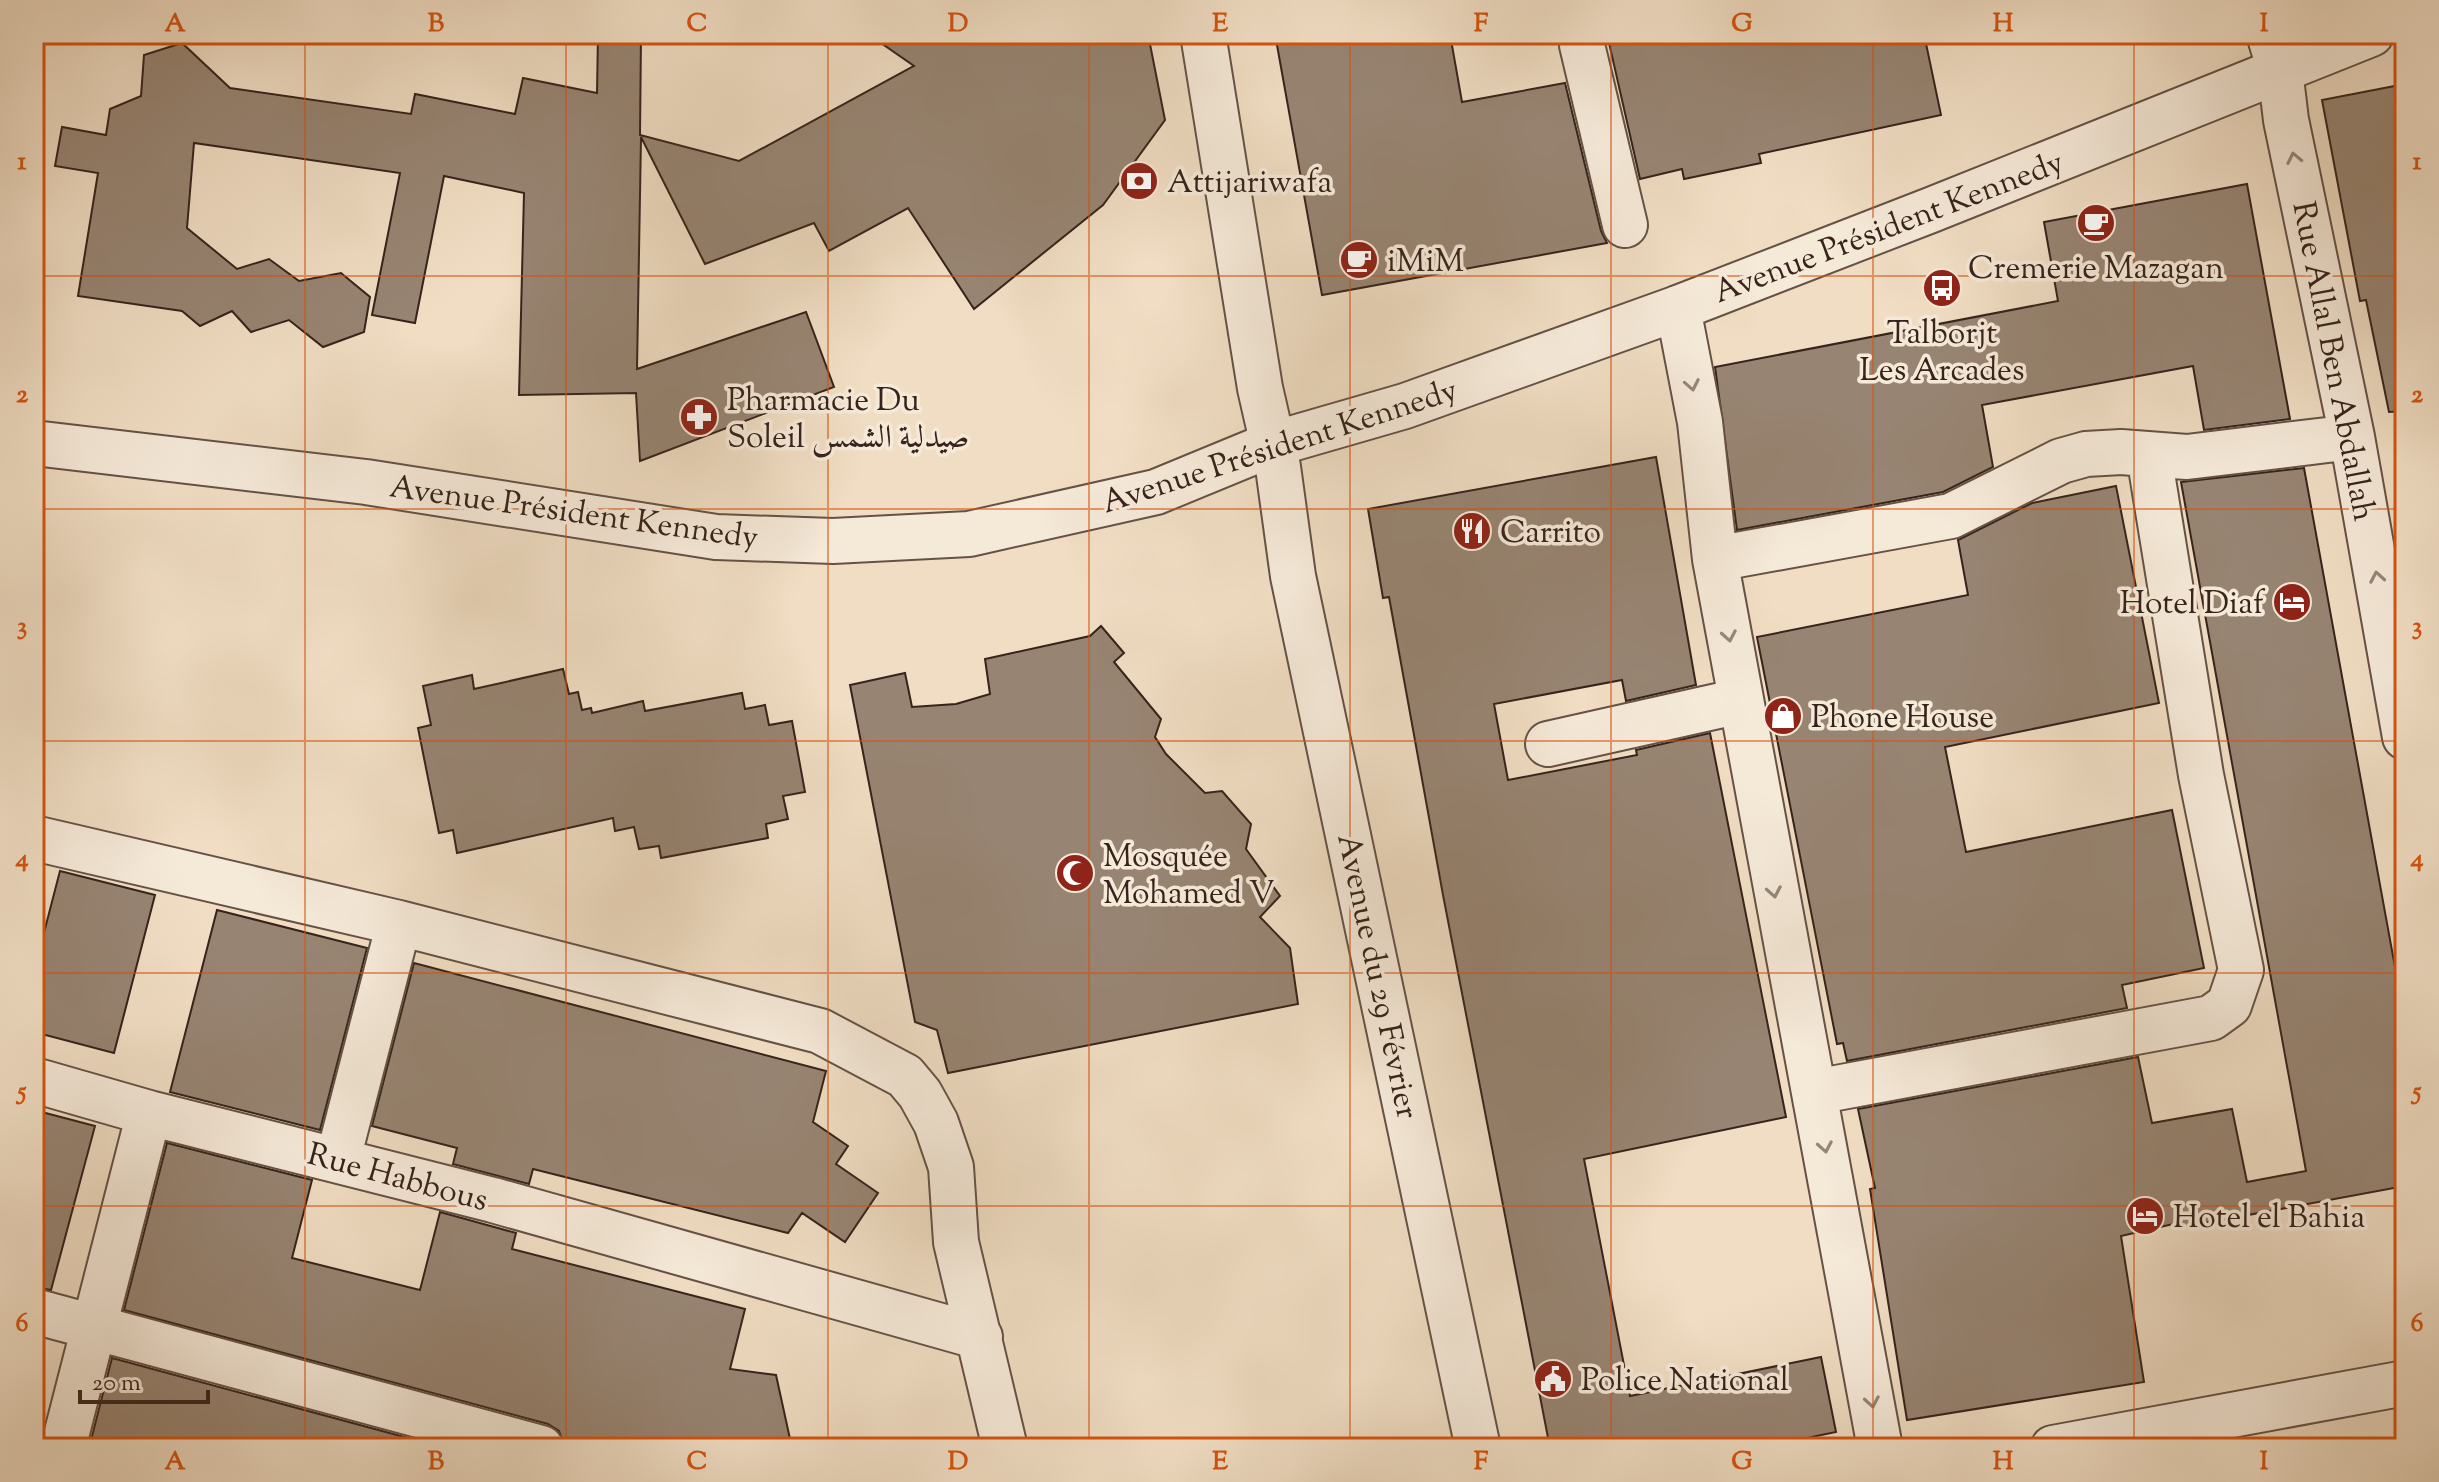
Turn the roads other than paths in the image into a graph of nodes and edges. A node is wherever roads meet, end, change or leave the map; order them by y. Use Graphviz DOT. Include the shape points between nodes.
graph roads {
  1 [pos="1203,34"];
  2 [pos="1582,34"];
  3 [pos="2371,34"];
  4 [pos="2275,52"];
  5 [pos="1625,225"];
  6 [pos="1678,308"];
  7 [pos="2352,437"];
  8 [pos="34,443"];
  9 [pos="1270,445"];
  10 [pos="2149,455"];
  11 [pos="1715,559"];
  12 [pos="1740,701"];
  13 [pos="2405,737"];
  14 [pos="1548,744"];
  15 [pos="34,838"];
  16 [pos="399,923"];
  17 [pos="34,1080"];
  18 [pos="1815,1092"];
  19 [pos="149,1113"];
  20 [pos="338,1159"];
  21 [pos="34,1311"];
  22 [pos="93,1330"];
  23 [pos="980,1337"];
  24 [pos="2405,1383"];
  25 [pos="63,1448"];
  26 [pos="541,1448"];
  27 [pos="1005,1448"];
  28 [pos="1478,1448"];
  29 [pos="1880,1448"];
  30 [pos="2053,1448"];
  1 -- 9 [label="street, Avenue du 29 Février"];
  2 -- 5 [label="street"];
  3 -- 4 [label="street, Avenue Président Kennedy"];
  4 -- 6 [label="street, Avenue Président Kennedy"];
  7 -- 4 [label="street, Rue Allal Ben Abdallah, one-way"];
  6 -- 9 [label="street, Avenue Président Kennedy" via="1405,406"];
  6 -- 11 [label="street, one-way" via="1700,422"];
  7 -- 10 [label="street" via="2221,454"];
  13 -- 7 [label="street, Rue Allal Ben Abdallah, one-way"];
  8 -- 9 [label="street, Avenue Président Kennedy" via="366,482 716,537 833,541 969,534 1013,525 1156,492"];
  9 -- 28 [label="street, Avenue du 29 Février" via="1278,467 1293,576"];
  10 -- 11 [label="street" via="2086,454 2061,461 1951,516"];
  10 -- 18 [label="street" via="2201,775 2241,970 2229,1005 2211,1018"];
  11 -- 12 [label="street, one-way"];
  12 -- 14 [label="street"];
  12 -- 18 [label="street, one-way"];
  15 -- 16 [label="street"];
  16 -- 20 [label="street"];
  16 -- 23 [label="street" via="820,1031 905,1076 936,1123 951,1167 956,1242"];
  17 -- 19 [label="street, Rue Habbous"];
  18 -- 29 [label="street, one-way"];
  19 -- 20 [label="street, Rue Habbous"];
  19 -- 22 [label="street"];
  20 -- 23 [label="street, Rue Habbous"];
  21 -- 22 [label="street"];
  22 -- 25 [label="street"];
  22 -- 26 [label="street"];
  23 -- 27 [label="street"];
  24 -- 30 [label="street"];
}
